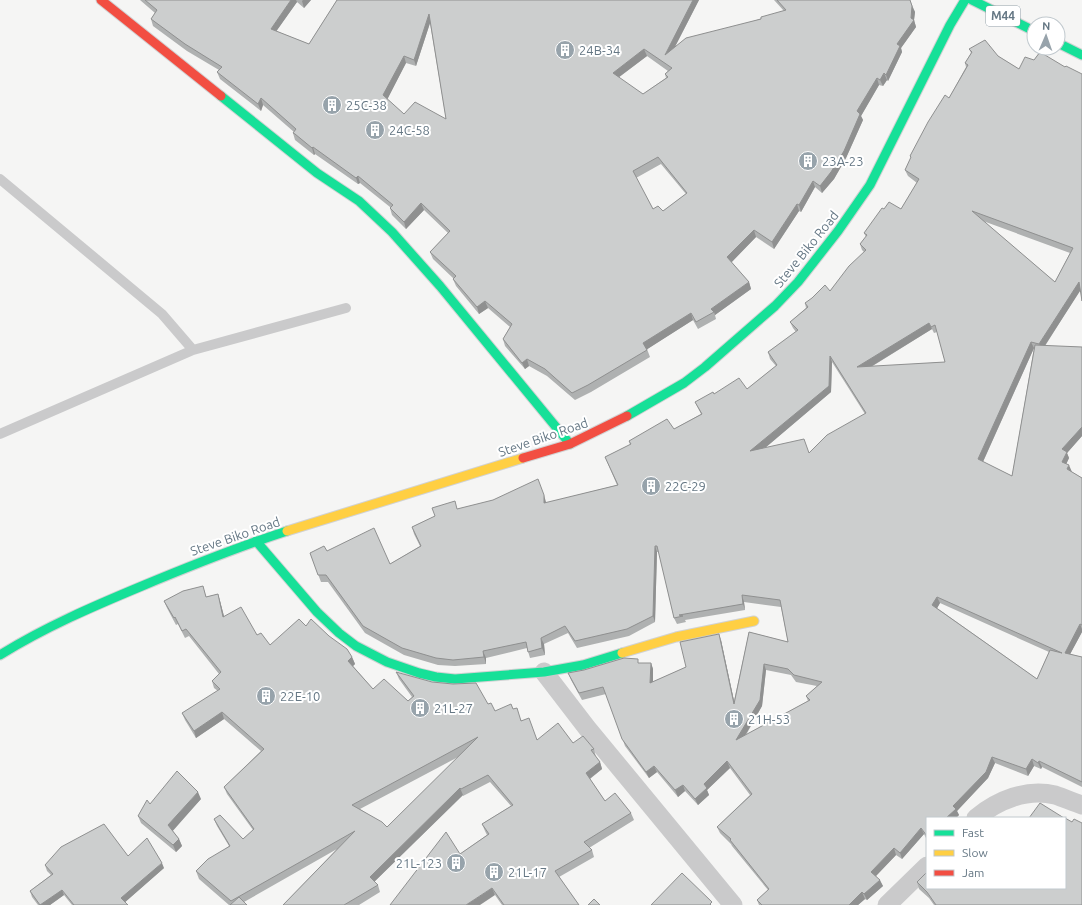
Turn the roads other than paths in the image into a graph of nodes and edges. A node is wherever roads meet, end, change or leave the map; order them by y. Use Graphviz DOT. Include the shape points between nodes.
graph roads {
  1 [pos="101,0"];
  2 [pos="965,0"];
  3 [pos="972,0"];
  4 [pos="1026,27"];
  5 [pos="1066,47"];
  6 [pos="1082,55"];
  7 [pos="0,179"];
  8 [pos="346,308"];
  9 [pos="194,350"];
  10 [pos="0,434"];
  11 [pos="570,444"];
  12 [pos="256,541"];
  13 [pos="754,621"];
  14 [pos="0,655"];
  15 [pos="544,672"];
  16 [pos="1082,805"];
  17 [pos="977,817"];
  18 [pos="926,867"];
  19 [pos="732,905"];
  20 [pos="886,905"];
  1 -- 11 [label="street" via="311,168 359,202 392,232 440,286"];
  2 -- 11 [label="street, Steve Biko Road" via="870,185 798,282 775,306 684,383 618,422"];
  3 -- 4 [label="street, M44"];
  5 -- 6 [label="street"];
  7 -- 9 [label="lane" via="162,314"];
  8 -- 9 [label="lane"];
  9 -- 10 [label="lane"];
  11 -- 12 [label="street, Steve Biko Road"];
  12 -- 14 [label="street, Steve Biko Road" via="104,602 21,642"];
  12 -- 15 [label="street" via="317,612 339,633 371,655 402,668 455,679"];
  13 -- 15 [label="street" via="676,637 583,665"];
  15 -- 19 [label="street"];
  16 -- 17 [label="street" via="1054,795 1028,794 997,803"];
  18 -- 20 [label="street"];
}
